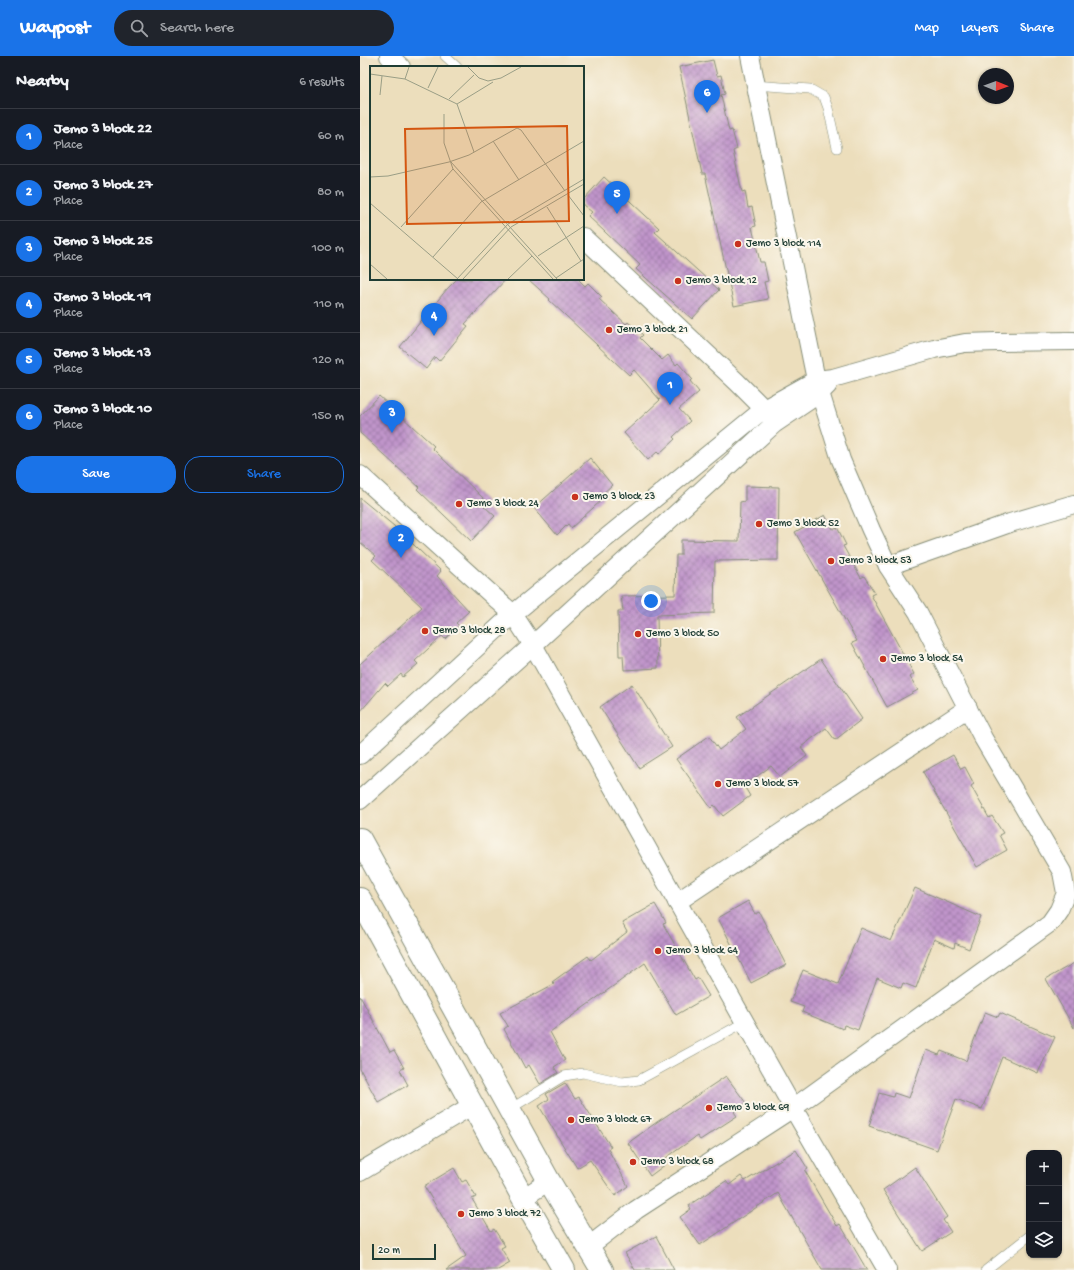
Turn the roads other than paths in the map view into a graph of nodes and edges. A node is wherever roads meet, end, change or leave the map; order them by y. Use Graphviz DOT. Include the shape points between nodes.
graph roads {
  1 [pos="389,56"];
  2 [pos="446,56"];
  3 [pos="750,56"];
  4 [pos="400,66"];
  5 [pos="456,66"];
  6 [pos="755,85"];
  7 [pos="837,148"];
  8 [pos="584,238"];
  9 [pos="1074,341"];
  10 [pos="818,387"];
  11 [pos="764,408"];
  12 [pos="774,424"];
  13 [pos="360,475"];
  14 [pos="1074,504"];
  15 [pos="888,566"];
  16 [pos="513,614"];
  17 [pos="533,645"];
  18 [pos="968,708"];
  19 [pos="360,755"];
  20 [pos="360,800"];
  21 [pos="360,839"];
  22 [pos="360,899"];
  23 [pos="678,902"];
  24 [pos="745,1022"];
  25 [pos="472,1105"];
  26 [pos="793,1108"];
  27 [pos="510,1109"];
  28 [pos="360,1172"];
  29 [pos="549,1181"];
  30 [pos="523,1198"];
  31 [pos="1026,1238"];
  32 [pos="588,1247"];
  33 [pos="558,1267"];
  34 [pos="602,1270"];
  35 [pos="887,1270"];
  36 [pos="986,1270"];
  1 -- 4 [label="street"];
  2 -- 5 [label="lane"];
  3 -- 6 [label="street"];
  6 -- 7 [label="lane" via="810,89 824,97"];
  6 -- 10 [label="street"];
  8 -- 11 [label="street"];
  9 -- 10 [label="street" via="965,343 934,349 833,378"];
  10 -- 11 [label="street"];
  10 -- 12 [label="street"];
  10 -- 15 [label="street" via="841,460"];
  11 -- 12 [label="street"];
  11 -- 16 [label="street"];
  12 -- 17 [label="street"];
  13 -- 16 [label="street"];
  14 -- 15 [label="street"];
  15 -- 18 [label="street" via="918,612"];
  16 -- 17 [label="street"];
  16 -- 19 [label="street"];
  17 -- 20 [label="street"];
  17 -- 23 [label="street"];
  18 -- 23 [label="street"];
  18 -- 26 [label="street" via="1062,872 1066,893 1059,910 1050,923"];
  21 -- 27 [label="street"];
  22 -- 25 [label="street"];
  23 -- 24 [label="street"];
  24 -- 26 [label="street"];
  24 -- 27 [label="lane" via="639,1080 622,1082 583,1073 564,1076"];
  25 -- 28 [label="street"];
  25 -- 30 [label="street"];
  26 -- 32 [label="street" via="636,1210"];
  26 -- 35 [label="street"];
  27 -- 29 [label="street"];
  29 -- 30 [label="street"];
  29 -- 32 [label="street"];
  30 -- 33 [label="street"];
  31 -- 36 [label="lane"];
  32 -- 34 [label="street"];
}
